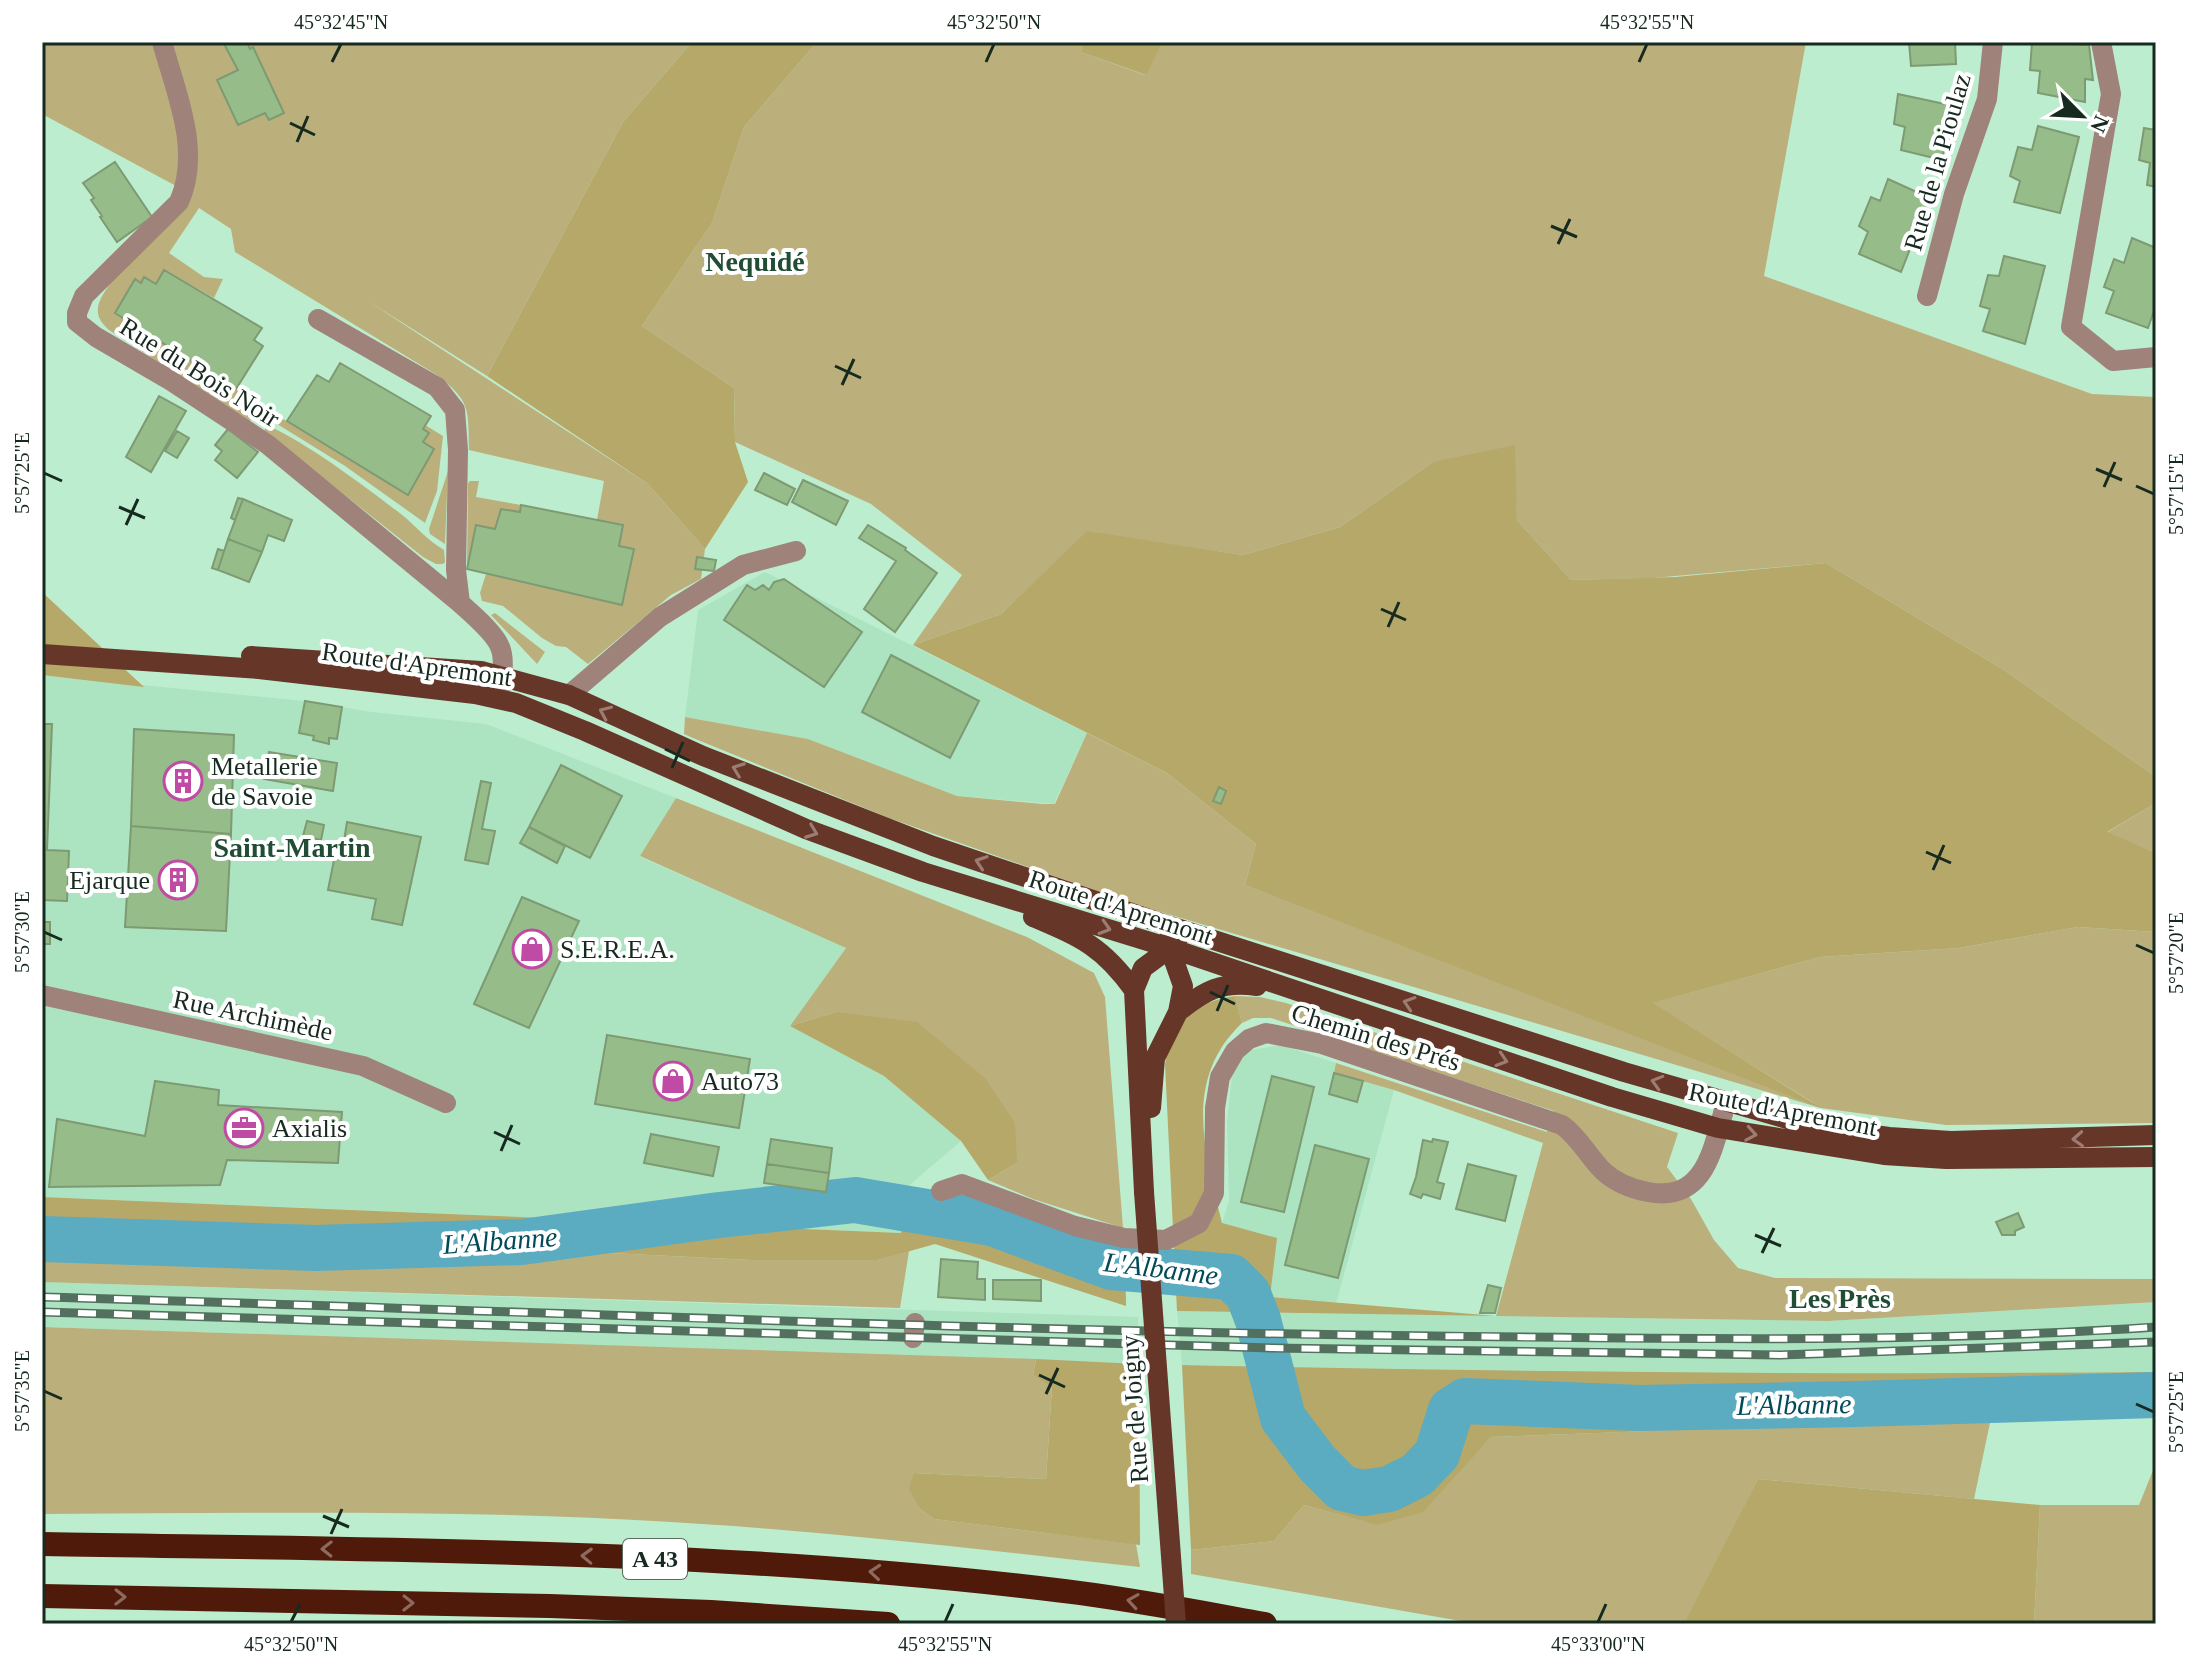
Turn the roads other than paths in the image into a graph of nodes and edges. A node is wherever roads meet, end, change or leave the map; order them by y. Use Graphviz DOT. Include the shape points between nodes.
graph roads {
  1 [pos="162,42"];
  2 [pos="1993,42"];
  3 [pos="2101,42"];
  4 [pos="1927,296"];
  5 [pos="318,319"];
  6 [pos="2156,357"];
  7 [pos="796,551"];
  8 [pos="460,603"];
  9 [pos="42,654"];
  10 [pos="83,657"];
  11 [pos="502,676"];
  12 [pos="569,695"];
  13 [pos="498,699"];
  14 [pos="923,872"];
  15 [pos="1161,923"];
  16 [pos="1192,932"];
  17 [pos="1170,948"];
  18 [pos="1134,990"];
  19 [pos="1295,991"];
  20 [pos="42,995"];
  21 [pos="1178,1012"];
  22 [pos="446,1103"];
  23 [pos="1726,1103"];
  24 [pos="1718,1128"];
  25 [pos="2156,1135"];
  26 [pos="2156,1157"];
  27 [pos="941,1191"];
  28 [pos="1144,1192"];
  29 [pos="42,1544"];
  30 [pos="42,1596"];
  31 [pos="888,1624"];
  32 [pos="1176,1624"];
  33 [pos="1265,1624"];
  1 -- 8 [label="street, Rue du Bois Noir" via="184,119 187,185 179,202 84,296 77,322 267,444"];
  2 -- 4 [label="street, Rue de la Pioulaz" via="1987,99"];
  3 -- 6 [label="street" via="2111,94 2071,327 2113,361"];
  5 -- 8 [label="street" via="437,387 455,410"];
  7 -- 12 [label="street" via="743,565 660,617"];
  8 -- 11 [label="street, Rue du Bois Noir" via="500,647"];
  9 -- 10 [label="main road, Route d'Apremont"];
  10 -- 11 [label="main road, Route d'Apremont" via="260,656"];
  10 -- 13 [label="main road, Route d'Apremont" via="259,669"];
  11 -- 12 [label="main road, Route d'Apremont"];
  11 -- 13 [label="street, Rue du Bois Noir"];
  15 -- 12 [label="main road, Route d'Apremont, one-way" via="933,846 703,756"];
  13 -- 14 [label="main road, Route d'Apremont, one-way" via="585,731 806,829"];
  14 -- 17 [label="main road, Route d'Apremont, one-way"];
  14 -- 18 [label="main road" via="1090,943"];
  15 -- 16 [label="main road, Route d'Apremont"];
  15 -- 17 [label="main road, Rue de Joigny"];
  16 -- 17 [label="main road"];
  23 -- 16 [label="main road, Route d'Apremont, one-way"];
  17 -- 18 [label="main road" via="1143,968"];
  17 -- 19 [label="main road, Route d'Apremont"];
  17 -- 21 [label="main road, Rue de Joigny" via="1183,986"];
  18 -- 28 [label="main road, Rue de Joigny"];
  19 -- 21 [label="main road, Rue de Joigny" via="1235,983 1203,992"];
  19 -- 24 [label="main road, Route d'Apremont, one-way"];
  20 -- 22 [label="street, Rue Archimède" via="363,1066"];
  21 -- 28 [label="main road, Rue de Joigny" via="1155,1058"];
  23 -- 24 [label="street, Chemin des Prés"];
  25 -- 23 [label="main road, Route d'Apremont, one-way" via="1965,1141 1889,1137 1815,1127"];
  24 -- 26 [label="main road, Route d'Apremont, one-way" via="1884,1155"];
  24 -- 27 [label="street, Chemin des Prés" via="1697,1181 1681,1192 1642,1191 1601,1169 1562,1125 1322,1044 1266,1033 1235,1051 1220,1077 1214,1193 1199,1223 1166,1240 1124,1238 1075,1226 962,1184"];
  28 -- 32 [label="main road, Rue de Joigny, bridge"];
  33 -- 29 [label="highway, A 43, one-way" via="1065,1591 821,1568 568,1555"];
  30 -- 31 [label="highway, A 43, one-way" via="550,1606"];
}
